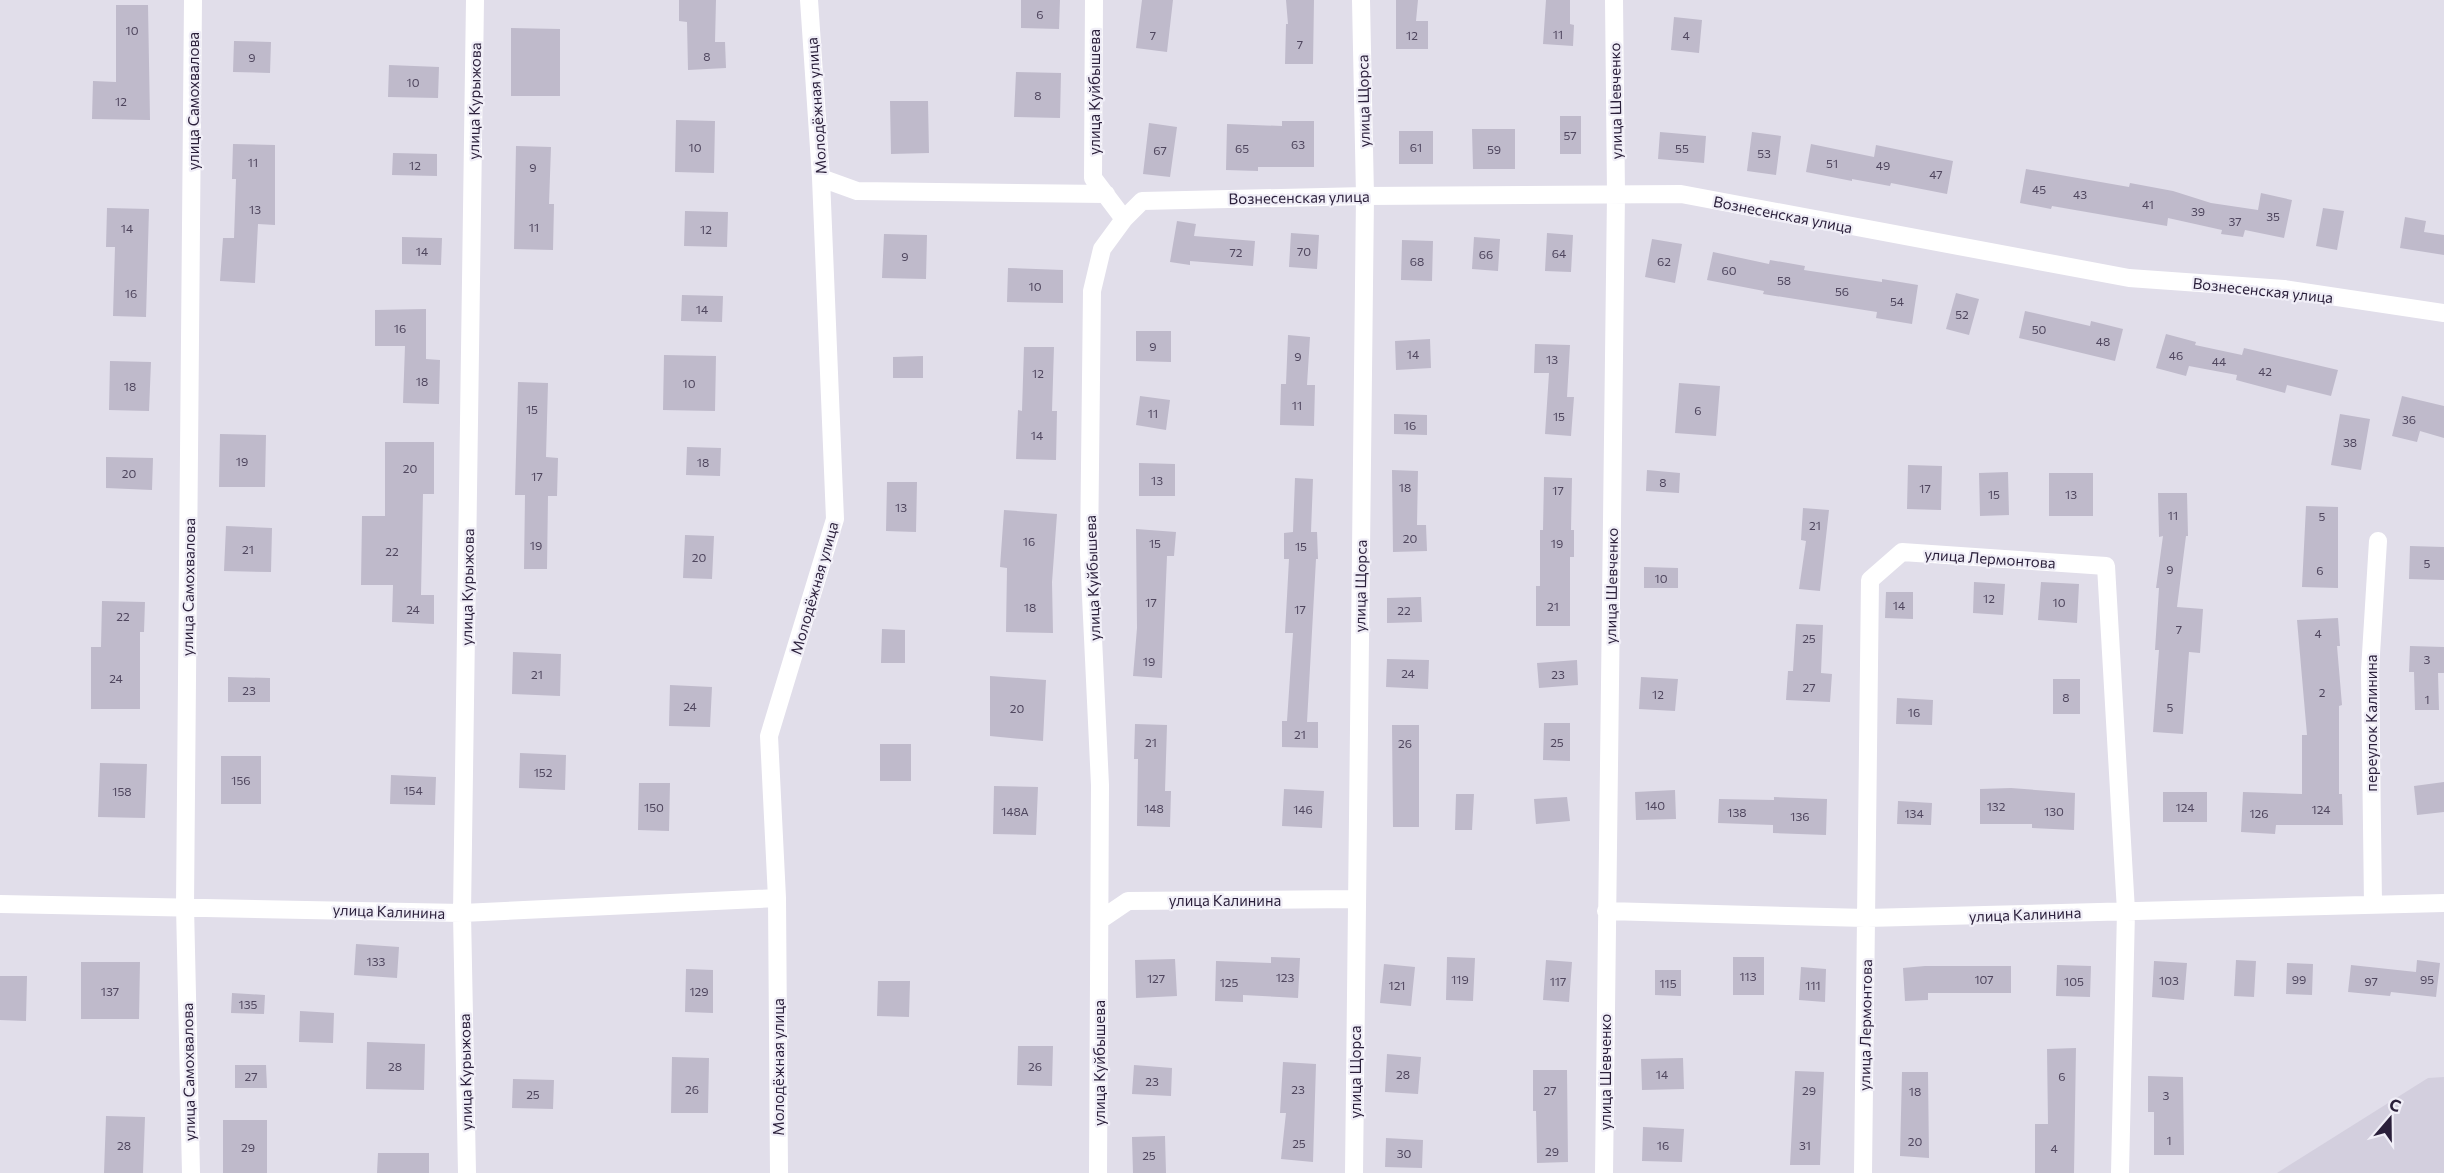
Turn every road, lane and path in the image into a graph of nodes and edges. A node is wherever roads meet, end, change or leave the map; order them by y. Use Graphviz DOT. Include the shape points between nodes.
graph roads {
  1 [pos="193,0"];
  2 [pos="476,0"];
  3 [pos="809,0"];
  4 [pos="1094,0"];
  5 [pos="1361,0"];
  6 [pos="1614,0"];
  7 [pos="821,178"];
  8 [pos="1106,194"];
  9 [pos="1616,194"];
  10 [pos="1365,196"];
  11 [pos="1124,219"];
  12 [pos="2444,313"];
  13 [pos="2378,541"];
  14 [pos="777,898"];
  15 [pos="1356,899"];
  16 [pos="2444,903"];
  17 [pos="0,904"];
  18 [pos="2373,904"];
  19 [pos="185,906"];
  20 [pos="1606,911"];
  21 [pos="2126,911"];
  22 [pos="462,914"];
  23 [pos="1866,918"];
  24 [pos="1100,920"];
  25 [pos="191,1173"];
  26 [pos="467,1173"];
  27 [pos="779,1173"];
  28 [pos="1098,1173"];
  29 [pos="1354,1173"];
  30 [pos="1604,1173"];
  31 [pos="1863,1173"];
  32 [pos="2120,1173"];
  1 -- 19 [label="street, улица Самохвалова"];
  2 -- 22 [label="street, улица Курыжова"];
  3 -- 7 [label="street, Молодёжная улица"];
  4 -- 8 [label="street, улица Куйбышева" via="1093,178"];
  5 -- 10 [label="street, улица Щорса"];
  6 -- 9 [label="street, улица Шевченко"];
  7 -- 8 [label="street" via="858,190"];
  7 -- 14 [label="street, Молодёжная улица" via="835,519 769,736"];
  8 -- 11 [label="street, улица Куйбышева"];
  9 -- 10 [label="street, Вознесенская улица"];
  9 -- 12 [label="street, Вознесенская улица" via="1681,194 2129,278 2284,289"];
  9 -- 20 [label="street, улица Шевченко"];
  10 -- 11 [label="street, Вознесенская улица" via="1142,201"];
  10 -- 15 [label="street, улица Щорса"];
  11 -- 24 [label="street, улица Куйбышева" via="1102,249 1092,291 1089,554 1100,785"];
  13 -- 18 [label="street, переулок Калинина" via="2370,670"];
  14 -- 22 [label="street, улица Калинина"];
  14 -- 27 [label="street, Молодёжная улица"];
  15 -- 24 [label="street, улица Калинина" via="1128,901"];
  15 -- 29 [label="street, улица Щорса"];
  16 -- 18 [label="street, улица Калинина"];
  17 -- 19 [label="street, улица Калинина"];
  18 -- 21 [label="street, улица Калинина"];
  19 -- 22 [label="street, улица Калинина"];
  19 -- 25 [label="street, улица Самохвалова"];
  20 -- 23 [label="street, улица Калинина"];
  20 -- 30 [label="street, улица Шевченко"];
  21 -- 23 [label="street, улица Калинина"];
  21 -- 23 [label="street, улица Лермонтова" via="2106,566 1902,552 1870,580"];
  21 -- 32 [label="street, улица Лермонтова"];
  22 -- 26 [label="street, улица Курыжова"];
  23 -- 31 [label="street, улица Лермонтова"];
  24 -- 28 [label="street, улица Куйбышева"];
}
